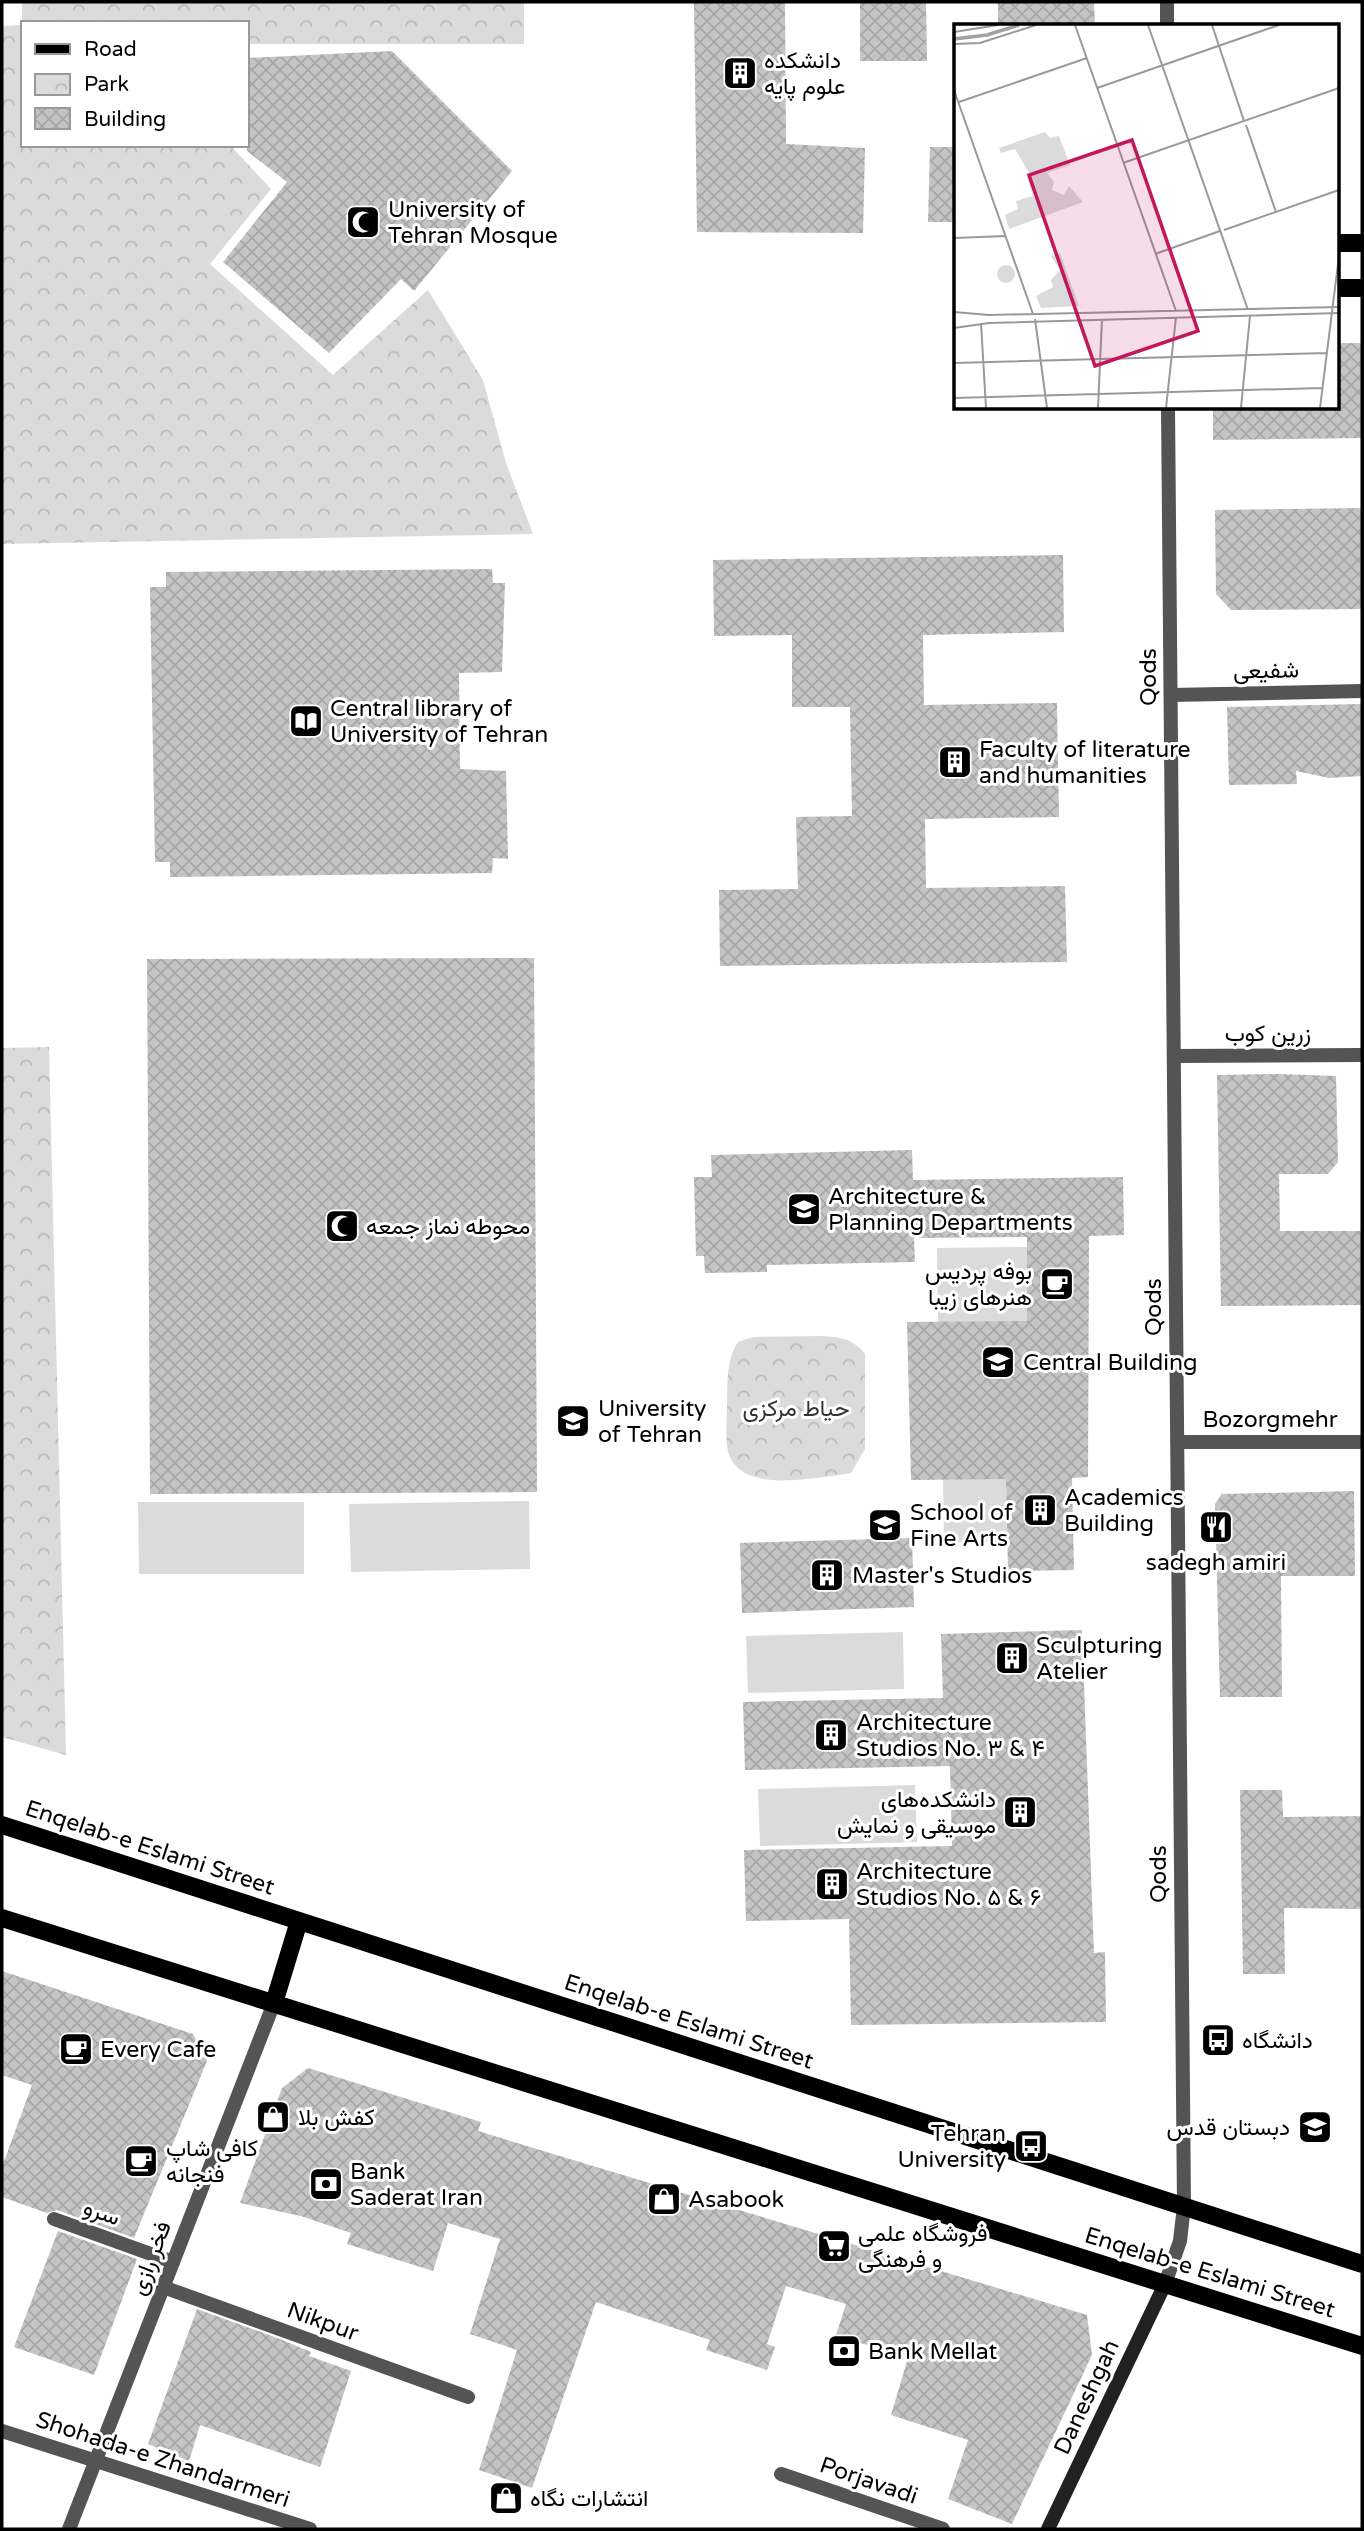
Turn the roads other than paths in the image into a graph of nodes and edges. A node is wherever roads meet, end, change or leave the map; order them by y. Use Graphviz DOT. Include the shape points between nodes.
graph roads {
  1 [pos="1167,2"];
  2 [pos="1167,24"];
  3 [pos="1340,243"];
  4 [pos="1362,243"];
  5 [pos="1340,288"];
  6 [pos="1362,288"];
  7 [pos="1168,410"];
  8 [pos="1362,691"];
  9 [pos="1171,695"];
  10 [pos="1362,1055"];
  11 [pos="1174,1056"];
  12 [pos="1177,1442"];
  13 [pos="1362,1443"];
  14 [pos="2,1825"];
  15 [pos="2,1918"];
  16 [pos="299,1921"];
  17 [pos="274,2003"];
  18 [pos="1184,2206"];
  19 [pos="54,2219"];
  20 [pos="173,2262"];
  21 [pos="1362,2264"];
  22 [pos="1165,2284"];
  23 [pos="163,2287"];
  24 [pos="1362,2346"];
  25 [pos="468,2397"];
  26 [pos="2,2431"];
  27 [pos="96,2461"];
  28 [pos="780,2474"];
  29 [pos="69,2529"];
  30 [pos="310,2529"];
  31 [pos="943,2529"];
  32 [pos="1048,2529"];
  1 -- 2 [label="street"];
  3 -- 4 [label="main road"];
  5 -- 6 [label="main road"];
  7 -- 9 [label="street, Qods"];
  8 -- 9 [label="street, شفیعی"];
  9 -- 11 [label="street, Qods"];
  10 -- 11 [label="street, زرین کوب"];
  11 -- 12 [label="street, Qods"];
  12 -- 13 [label="street, Bozorgmehr"];
  12 -- 18 [label="street, Qods"];
  14 -- 16 [label="main road, Enqelab-e Eslami Street"];
  15 -- 17 [label="main road, Enqelab-e Eslami Street"];
  16 -- 17 [label="main road"];
  16 -- 18 [label="main road, Enqelab-e Eslami Street"];
  17 -- 20 [label="street, فخر رازی"];
  17 -- 22 [label="main road, Enqelab-e Eslami Street"];
  18 -- 21 [label="main road, Enqelab-e Eslami Street"];
  18 -- 22 [label="street, Qods" via="1180,2241"];
  19 -- 20 [label="street, سرو"];
  20 -- 23 [label="street, فخر رازی"];
  22 -- 24 [label="main road, Enqelab-e Eslami Street"];
  22 -- 32 [label="main road, Daneshgah"];
  23 -- 25 [label="street, Nikpur"];
  23 -- 27 [label="street, فخر رازی"];
  26 -- 27 [label="street, Shohada-e Zhandarmeri"];
  27 -- 29 [label="street, فخر رازی"];
  27 -- 30 [label="street, Shohada-e Zhandarmeri"];
  28 -- 31 [label="street, Porjavadi"];
}
